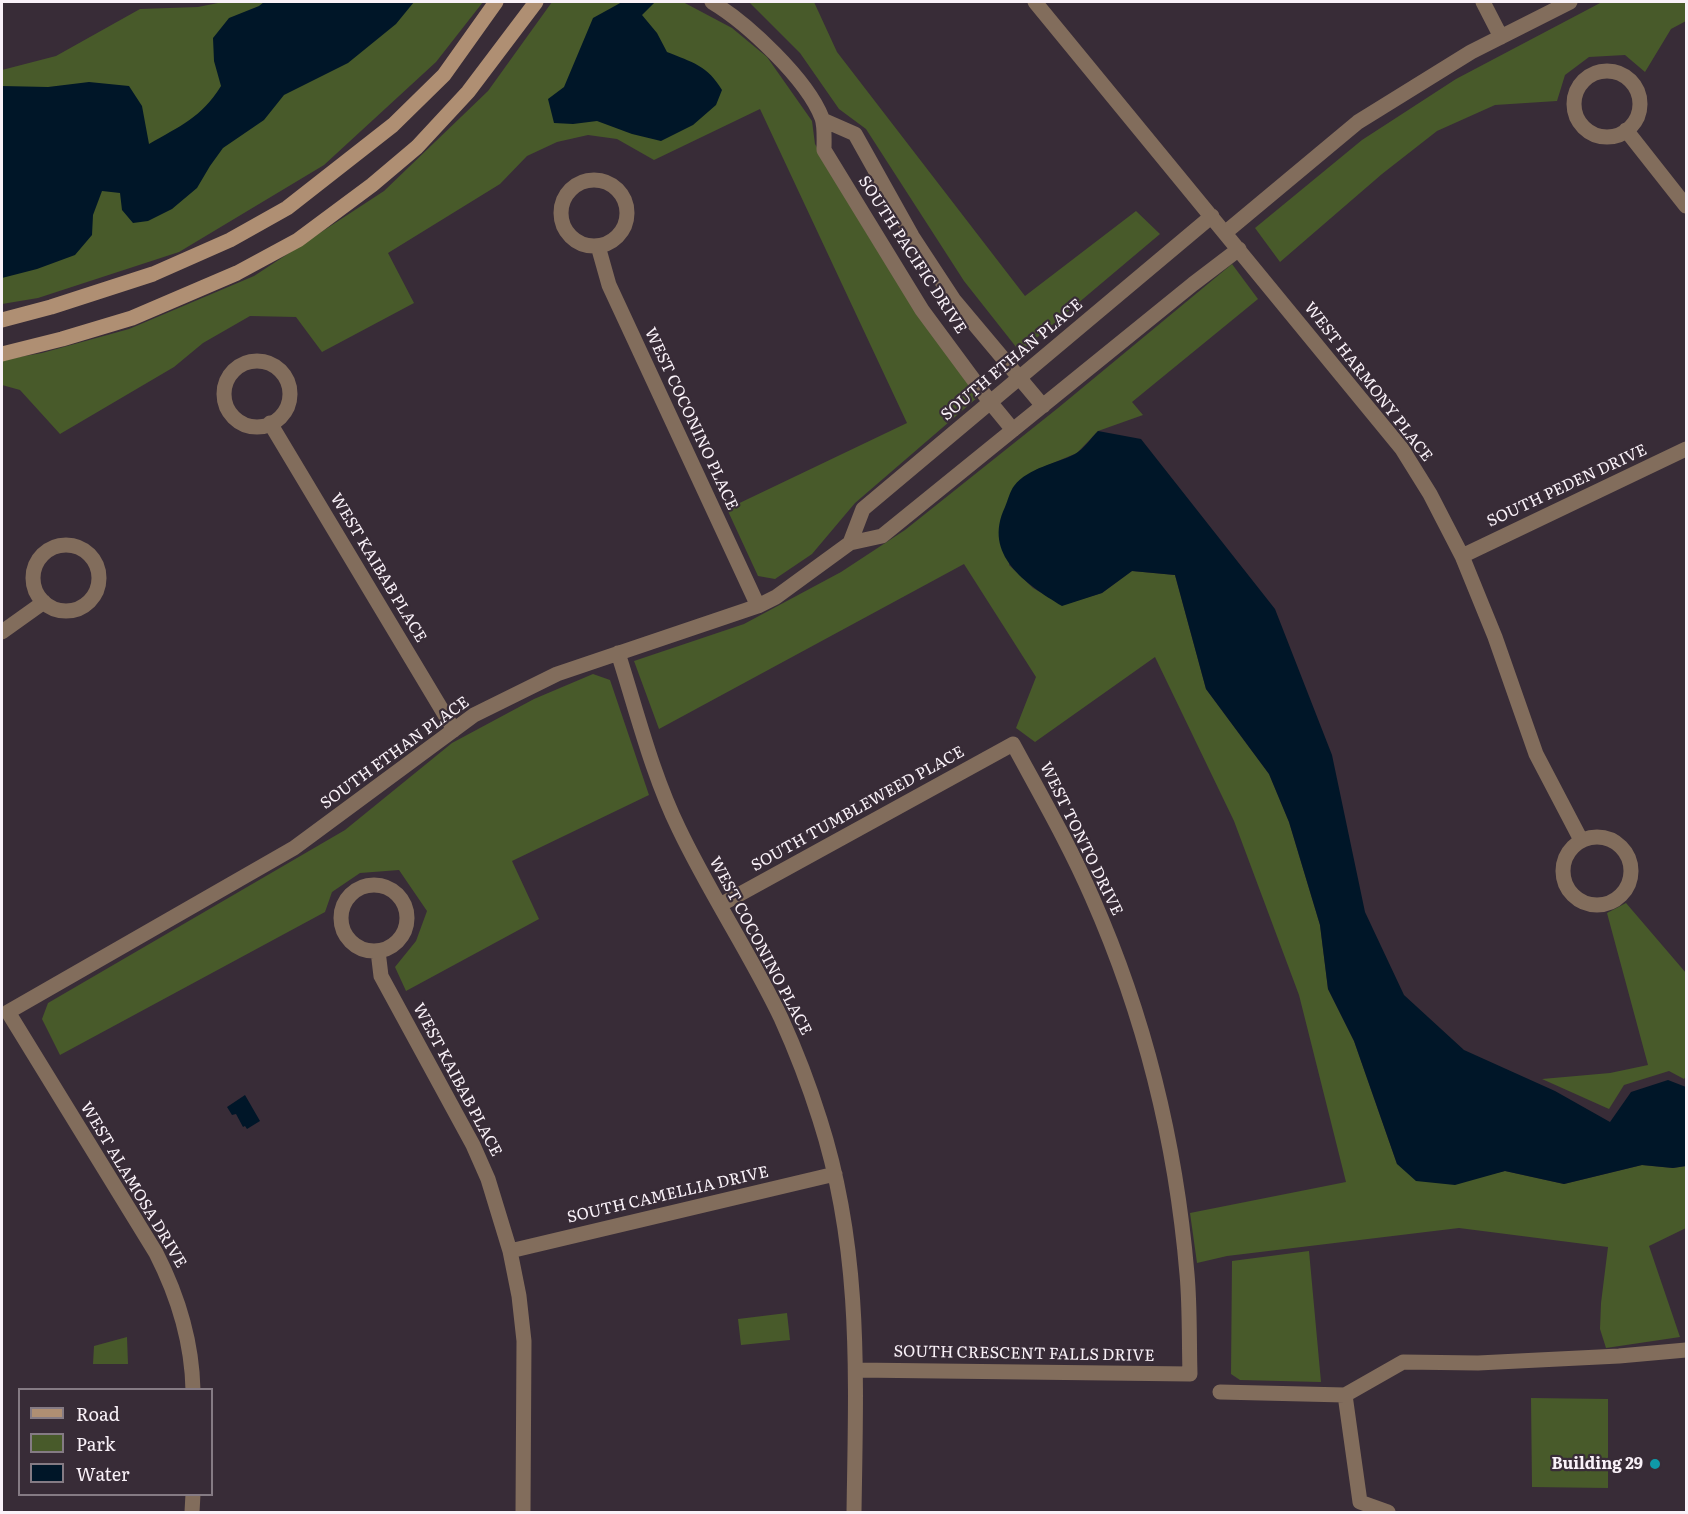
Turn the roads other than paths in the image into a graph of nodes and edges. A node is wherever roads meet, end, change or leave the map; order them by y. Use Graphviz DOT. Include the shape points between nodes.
graph roads {
  1 [pos="496,2"];
  2 [pos="536,2"];
  3 [pos="712,2"];
  4 [pos="1035,2"];
  5 [pos="1482,2"];
  6 [pos="1570,2"];
  7 [pos="1502,37"];
  8 [pos="823,120"];
  9 [pos="1626,130"];
  10 [pos="1686,206"];
  11 [pos="1212,216"];
  12 [pos="1226,232"];
  13 [pos="598,246"];
  14 [pos="1239,249"];
  15 [pos="2,320"];
  16 [pos="2,354"];
  17 [pos="1018,378"];
  18 [pos="990,402"];
  19 [pos="1042,406"];
  20 [pos="270,423"];
  21 [pos="1013,430"];
  22 [pos="1686,449"];
  23 [pos="850,543"];
  24 [pos="1462,556"];
  25 [pos="44,603"];
  26 [pos="758,606"];
  27 [pos="2,632"];
  28 [pos="618,653"];
  29 [pos="454,730"];
  30 [pos="1012,744"];
  31 [pos="1581,840"];
  32 [pos="720,905"];
  33 [pos="378,951"];
  34 [pos="8,1012"];
  35 [pos="835,1174"];
  36 [pos="510,1251"];
  37 [pos="1686,1350"];
  38 [pos="856,1370"];
  39 [pos="1190,1374"];
  40 [pos="194,1388"];
  41 [pos="1220,1392"];
  42 [pos="1345,1395"];
  43 [pos="193,1496"];
  44 [pos="192,1512"];
  45 [pos="523,1512"];
  46 [pos="854,1512"];
  47 [pos="1388,1512"];
  1 -- 15 [label="street" via="444,75 393,125 287,208 230,240 153,274"];
  2 -- 16 [label="street" via="468,92 417,147 298,240 237,273 132,318"];
  3 -- 8 [label="street, SOUTH PACIFIC DRIVE" via="734,16 788,68 813,99"];
  4 -- 11 [label="street, WEST HARMONY PLACE"];
  5 -- 7 [label="street"];
  6 -- 7 [label="street"];
  7 -- 12 [label="street" via="1358,122"];
  8 -- 17 [label="street, SOUTH PACIFIC DRIVE" via="855,134 948,291"];
  8 -- 18 [label="street, SOUTH PACIFIC DRIVE" via="824,150 922,310"];
  9 -- 9 [label="street" via="1634,122 1640,102 1632,82 1613,71 1584,79 1574,106 1581,125 1598,136 1608,137"];
  9 -- 10 [label="street"];
  11 -- 12 [label="street, WEST HARMONY PLACE"];
  11 -- 17 [label="street, SOUTH ETHAN PLACE"];
  12 -- 14 [label="street, WEST HARMONY PLACE"];
  13 -- 13 [label="street" via="622,232 627,210 617,189 597,180 585,181 567,195 561,214 567,233 575,240"];
  13 -- 26 [label="street, WEST COCONINO PLACE" via="609,285"];
  14 -- 19 [label="street, SOUTH ETHAN PLACE"];
  14 -- 24 [label="street, WEST HARMONY PLACE" via="1402,449"];
  17 -- 18 [label="street, SOUTH ETHAN PLACE"];
  17 -- 19 [label="street, SOUTH PACIFIC DRIVE"];
  18 -- 21 [label="street, SOUTH PACIFIC DRIVE"];
  18 -- 23 [label="street, SOUTH ETHAN PLACE" via="863,508"];
  19 -- 21 [label="street, SOUTH ETHAN PLACE"];
  20 -- 20 [label="street" via="277,420 289,402 286,379 280,370 259,360 237,367 225,384 225,404 230,413 246,425"];
  20 -- 29 [label="street, WEST KAIBAB PLACE"];
  21 -- 23 [label="street, SOUTH ETHAN PLACE" via="882,536"];
  22 -- 24 [label="street, SOUTH PEDEN DRIVE"];
  23 -- 26 [label="street, SOUTH ETHAN PLACE"];
  24 -- 31 [label="street, WEST HARMONY PLACE" via="1536,754"];
  25 -- 25 [label="street" via="66,611 86,605 94,596 99,575 89,554 68,545 47,551 34,569 33,579"];
  25 -- 27 [label="street"];
  26 -- 28 [label="street, SOUTH ETHAN PLACE"];
  28 -- 29 [label="street, SOUTH ETHAN PLACE" via="557,674 474,715"];
  28 -- 32 [label="street, WEST COCONINO PLACE" via="668,804"];
  29 -- 34 [label="street, SOUTH ETHAN PLACE" via="294,848"];
  30 -- 32 [label="street, SOUTH TUMBLEWEED PLACE"];
  30 -- 39 [label="street, WEST TONTO DRIVE" via="1092,896 1128,988 1156,1082 1176,1178 1186,1267"];
  31 -- 31 [label="street" via="1568,851 1564,861 1562,872 1569,891 1586,904 1607,904 1618,899 1631,879 1628,855 1611,839 1599,836"];
  32 -- 35 [label="street, WEST COCONINO PLACE" via="785,1029 820,1121"];
  33 -- 33 [label="street" via="402,937 407,915 397,894 376,885 365,886 346,899 341,919 347,938 354,945"];
  33 -- 36 [label="street, WEST KAIBAB PLACE" via="381,976 488,1179"];
  34 -- 40 [label="street, WEST ALAMOSA DRIVE" via="168,1276 185,1326"];
  35 -- 36 [label="street, SOUTH CAMELLIA DRIVE"];
  35 -- 38 [label="street, WEST COCONINO PLACE" via="855,1304"];
  36 -- 45 [label="street, WEST KAIBAB PLACE" via="524,1341"];
  37 -- 42 [label="street" via="1478,1363 1403,1362"];
  38 -- 39 [label="street, SOUTH CRESCENT FALLS DRIVE"];
  38 -- 46 [label="street, WEST COCONINO PLACE"];
  41 -- 42 [label="street"];
  42 -- 47 [label="street" via="1360,1502"];
  43 -- 44 [label="street"];
}
